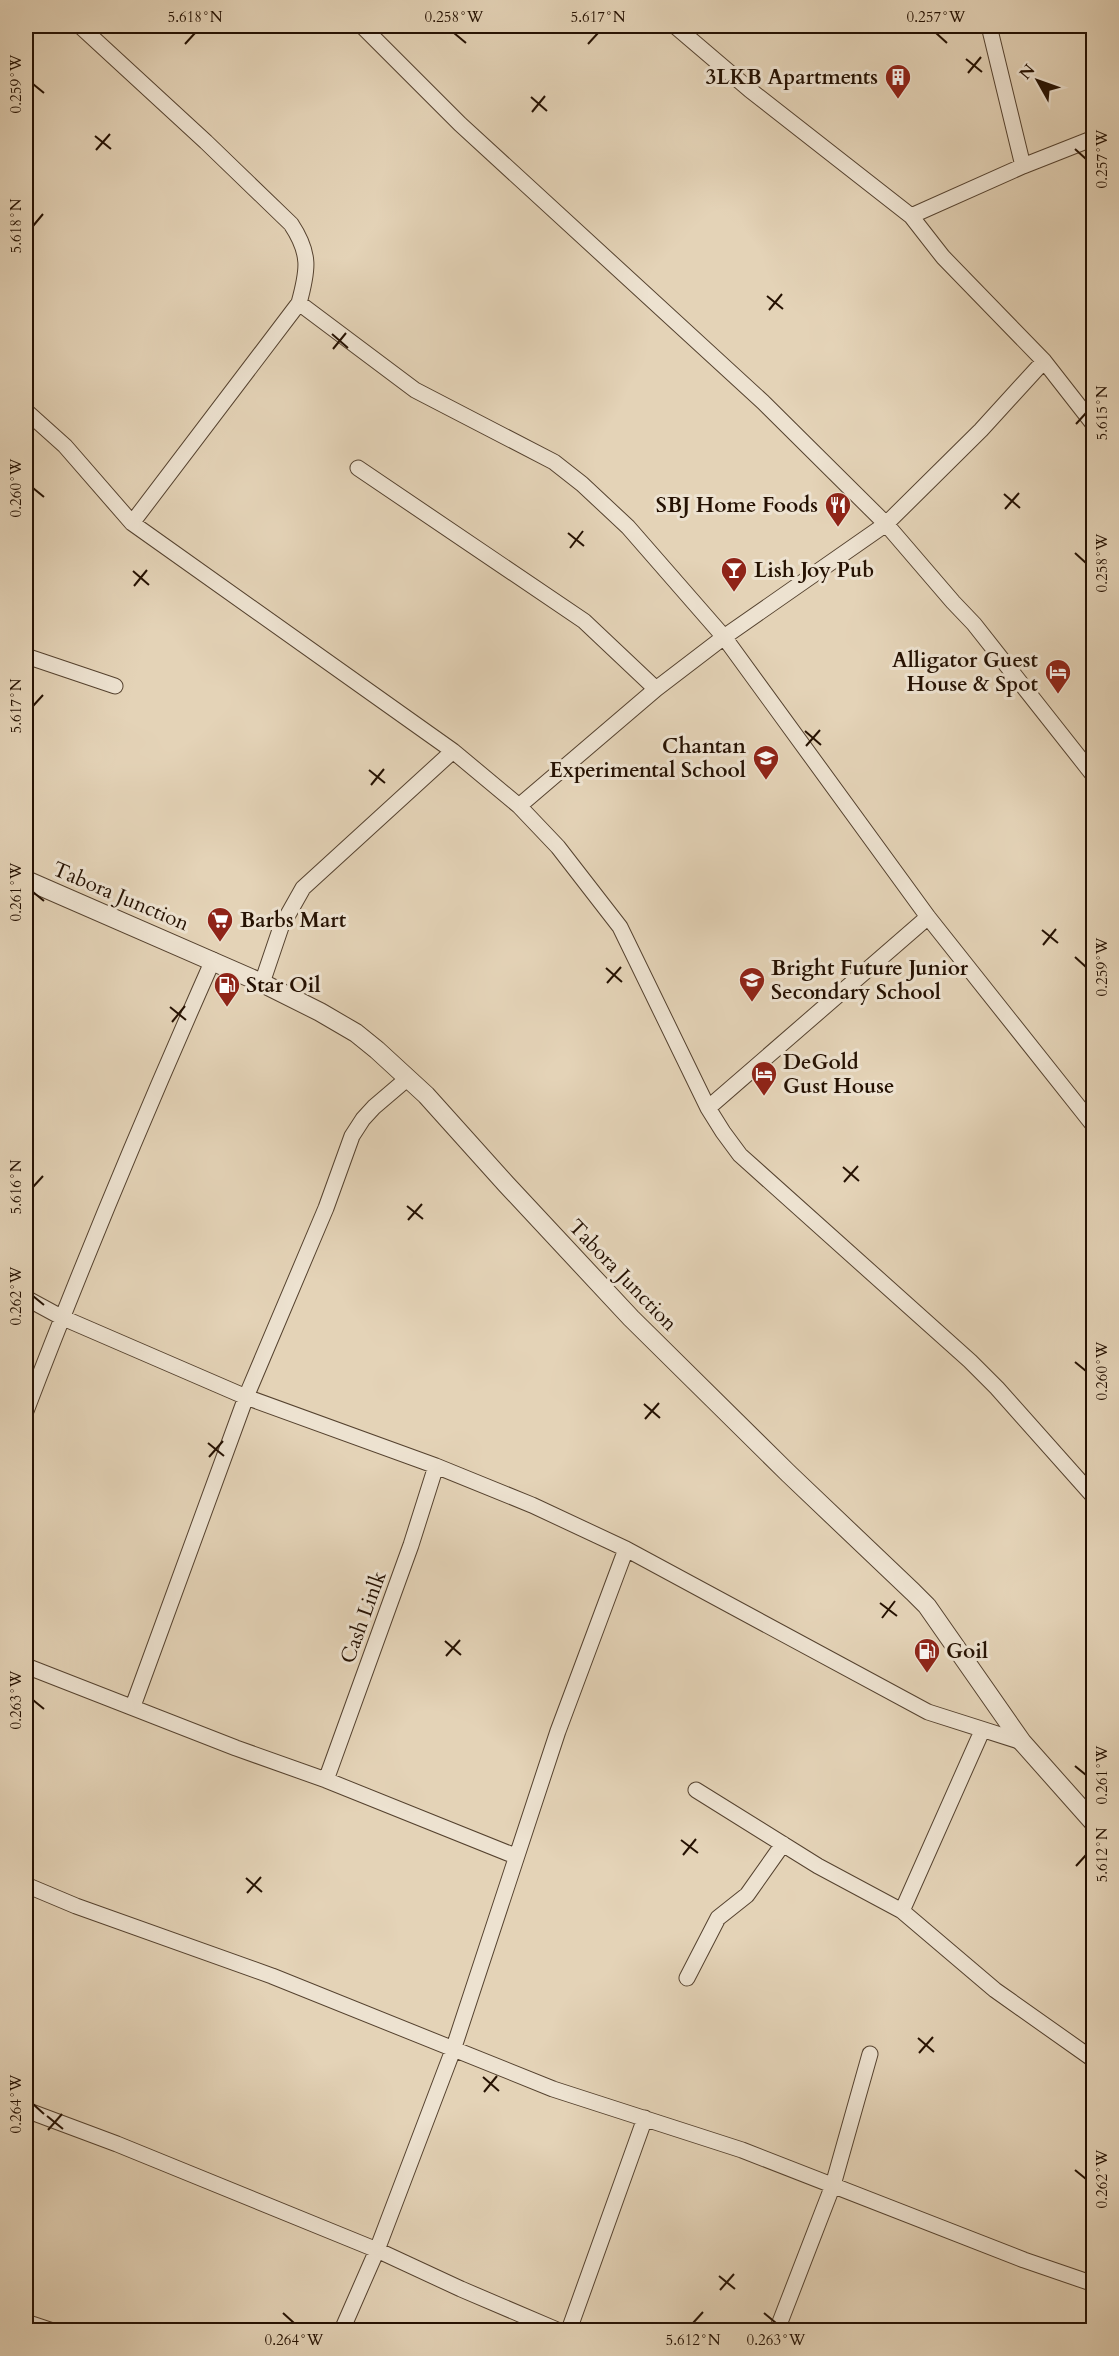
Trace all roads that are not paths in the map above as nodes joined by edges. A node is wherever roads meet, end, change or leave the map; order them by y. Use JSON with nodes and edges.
{"nodes":[{"id":1,"x":80,"y":26,"type":"edge"},
{"id":2,"x":362,"y":26,"type":"edge"},
{"id":3,"x":675,"y":26,"type":"edge"},
{"id":4,"x":988,"y":26,"type":"edge"},
{"id":5,"x":1094,"y":138,"type":"edge"},
{"id":6,"x":1023,"y":166,"type":"junction"},
{"id":7,"x":910,"y":216,"type":"junction"},
{"id":8,"x":299,"y":303,"type":"junction"},
{"id":9,"x":1044,"y":362,"type":"junction"},
{"id":10,"x":26,"y":411,"type":"edge"},
{"id":11,"x":1094,"y":425,"type":"edge"},
{"id":12,"x":358,"y":468,"type":"dead end"},
{"id":13,"x":132,"y":523,"type":"junction"},
{"id":14,"x":886,"y":524,"type":"junction"},
{"id":15,"x":724,"y":637,"type":"junction"},
{"id":16,"x":26,"y":656,"type":"edge"},
{"id":17,"x":115,"y":686,"type":"dead end"},
{"id":18,"x":657,"y":689,"type":"junction"},
{"id":19,"x":453,"y":751,"type":"junction"},
{"id":20,"x":1094,"y":776,"type":"edge"},
{"id":21,"x":519,"y":806,"type":"junction"},
{"id":22,"x":26,"y":880,"type":"edge"},
{"id":23,"x":928,"y":917,"type":"junction"},
{"id":24,"x":213,"y":960,"type":"junction"},
{"id":25,"x":262,"y":983,"type":"junction"},
{"id":26,"x":408,"y":1077,"type":"junction"},
{"id":27,"x":708,"y":1108,"type":"junction"},
{"id":28,"x":1094,"y":1126,"type":"edge"},
{"id":29,"x":26,"y":1298,"type":"edge"},
{"id":30,"x":61,"y":1317,"type":"junction"},
{"id":31,"x":246,"y":1397,"type":"junction"},
{"id":32,"x":26,"y":1411,"type":"edge"},
{"id":33,"x":436,"y":1466,"type":"junction"},
{"id":34,"x":1094,"y":1497,"type":"edge"},
{"id":35,"x":626,"y":1549,"type":"junction"},
{"id":36,"x":26,"y":1666,"type":"edge"},
{"id":37,"x":133,"y":1706,"type":"junction"},
{"id":38,"x":982,"y":1731,"type":"junction"},
{"id":39,"x":1022,"y":1742,"type":"junction"},
{"id":40,"x":326,"y":1780,"type":"junction"},
{"id":41,"x":696,"y":1790,"type":"dead end"},
{"id":42,"x":1094,"y":1823,"type":"edge"},
{"id":43,"x":783,"y":1844,"type":"junction"},
{"id":44,"x":515,"y":1856,"type":"junction"},
{"id":45,"x":26,"y":1885,"type":"edge"},
{"id":46,"x":902,"y":1911,"type":"junction"},
{"id":47,"x":687,"y":1978,"type":"dead end"},
{"id":48,"x":453,"y":2050,"type":"junction"},
{"id":49,"x":870,"y":2054,"type":"dead end"},
{"id":50,"x":1094,"y":2060,"type":"edge"},
{"id":51,"x":26,"y":2110,"type":"edge"},
{"id":52,"x":645,"y":2118,"type":"junction"},
{"id":53,"x":833,"y":2185,"type":"junction"},
{"id":54,"x":377,"y":2250,"type":"junction"},
{"id":55,"x":1094,"y":2284,"type":"edge"},
{"id":56,"x":26,"y":2322,"type":"edge"},
{"id":57,"x":50,"y":2331,"type":"edge"},
{"id":58,"x":342,"y":2331,"type":"edge"},
{"id":59,"x":557,"y":2331,"type":"edge"},
{"id":60,"x":569,"y":2331,"type":"edge"},
{"id":61,"x":777,"y":2331,"type":"edge"}],
"edges":[{"from":1,"to":8,"type":"street"},
{"from":2,"to":14,"type":"street"},
{"from":3,"to":7,"type":"street"},
{"from":4,"to":6,"type":"street"},
{"from":5,"to":6,"type":"street"},
{"from":6,"to":7,"type":"street"},
{"from":7,"to":9,"type":"street"},
{"from":8,"to":13,"type":"street"},
{"from":8,"to":15,"type":"street"},
{"from":9,"to":11,"type":"street"},
{"from":9,"to":14,"type":"street"},
{"from":10,"to":13,"type":"street"},
{"from":12,"to":18,"type":"street"},
{"from":13,"to":19,"type":"street"},
{"from":14,"to":15,"type":"street"},
{"from":14,"to":20,"type":"street"},
{"from":15,"to":18,"type":"street"},
{"from":15,"to":23,"type":"street"},
{"from":16,"to":17,"type":"street"},
{"from":18,"to":21,"type":"street"},
{"from":19,"to":21,"type":"street"},
{"from":19,"to":25,"type":"street"},
{"from":21,"to":27,"type":"street"},
{"from":22,"to":24,"type":"street","name":"Tabora Junction"},
{"from":23,"to":27,"type":"street"},
{"from":23,"to":28,"type":"street"},
{"from":24,"to":25,"type":"street","name":"Tabora Junction"},
{"from":24,"to":30,"type":"street"},
{"from":25,"to":26,"type":"street","name":"Tabora Junction"},
{"from":26,"to":31,"type":"street"},
{"from":26,"to":39,"type":"street","name":"Tabora Junction"},
{"from":27,"to":34,"type":"street"},
{"from":29,"to":30,"type":"street"},
{"from":30,"to":31,"type":"street"},
{"from":30,"to":32,"type":"street"},
{"from":31,"to":33,"type":"street"},
{"from":31,"to":37,"type":"street"},
{"from":33,"to":35,"type":"street"},
{"from":33,"to":40,"type":"street","name":"Cash Linlk"},
{"from":35,"to":38,"type":"street"},
{"from":35,"to":44,"type":"street"},
{"from":36,"to":37,"type":"street"},
{"from":37,"to":40,"type":"street"},
{"from":38,"to":39,"type":"street"},
{"from":38,"to":46,"type":"street"},
{"from":39,"to":42,"type":"street","name":"Tabora Junction"},
{"from":40,"to":44,"type":"street"},
{"from":41,"to":43,"type":"street"},
{"from":43,"to":46,"type":"street"},
{"from":43,"to":47,"type":"street"},
{"from":44,"to":48,"type":"street"},
{"from":45,"to":48,"type":"street"},
{"from":46,"to":50,"type":"street"},
{"from":48,"to":52,"type":"street"},
{"from":48,"to":54,"type":"street"},
{"from":49,"to":53,"type":"street"},
{"from":51,"to":54,"type":"street"},
{"from":52,"to":53,"type":"street"},
{"from":52,"to":60,"type":"street"},
{"from":53,"to":55,"type":"street"},
{"from":53,"to":61,"type":"street"},
{"from":54,"to":58,"type":"street"},
{"from":54,"to":59,"type":"street"},
{"from":56,"to":57,"type":"street"}]}
